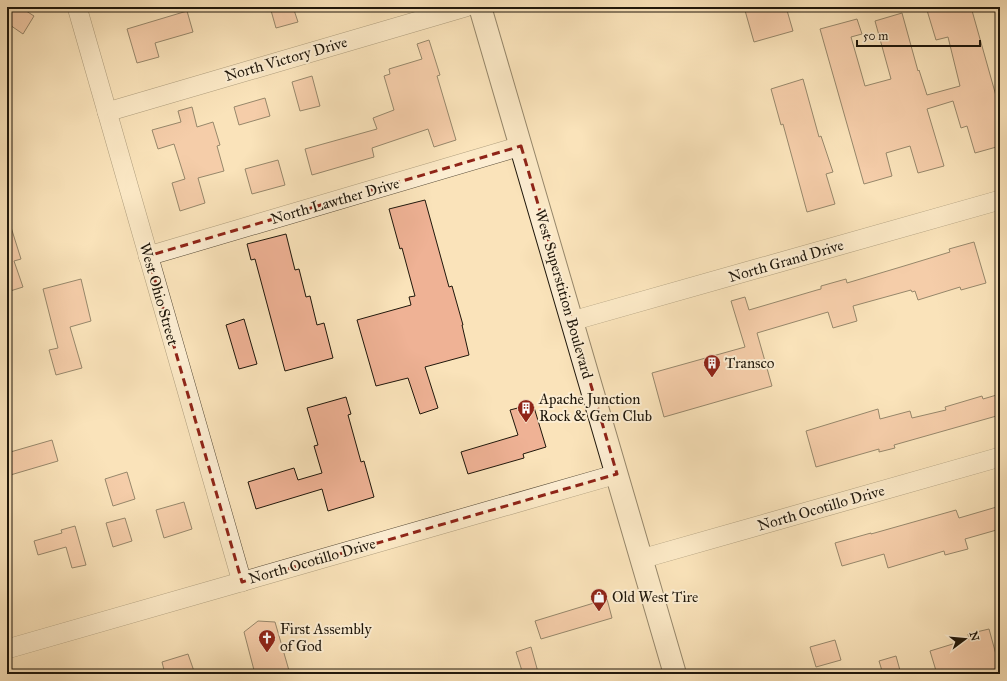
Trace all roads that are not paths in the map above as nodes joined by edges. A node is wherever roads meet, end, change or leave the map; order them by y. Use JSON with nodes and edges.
{"nodes":[{"id":1,"x":77,"y":7,"type":"edge"},
{"id":2,"x":466,"y":7,"type":"edge"},
{"id":3,"x":480,"y":7,"type":"edge"},
{"id":4,"x":106,"y":112,"type":"junction"},
{"id":5,"x":521,"y":146,"type":"junction"},
{"id":6,"x":1000,"y":200,"type":"edge"},
{"id":7,"x":148,"y":256,"type":"junction"},
{"id":8,"x":572,"y":321,"type":"junction"},
{"id":9,"x":1000,"y":457,"type":"edge"},
{"id":10,"x":617,"y":474,"type":"junction"},
{"id":11,"x":641,"y":559,"type":"junction"},
{"id":12,"x":242,"y":582,"type":"junction"},
{"id":13,"x":7,"y":649,"type":"edge"},
{"id":14,"x":675,"y":674,"type":"edge"}],
"edges":[{"from":1,"to":4,"type":"street","name":"West Ohio Street"},
{"from":2,"to":4,"type":"street","name":"North Victory Drive"},
{"from":3,"to":5,"type":"main road","name":"West Superstition Boulevard"},
{"from":4,"to":7,"type":"street","name":"West Ohio Street"},
{"from":5,"to":7,"type":"street","name":"North Lawther Drive"},
{"from":5,"to":8,"type":"main road","name":"West Superstition Boulevard"},
{"from":6,"to":8,"type":"street","name":"North Grand Drive"},
{"from":7,"to":12,"type":"street","name":"West Ohio Street"},
{"from":8,"to":10,"type":"main road","name":"West Superstition Boulevard"},
{"from":9,"to":11,"type":"street","name":"North Ocotillo Drive"},
{"from":10,"to":11,"type":"main road","name":"West Superstition Boulevard"},
{"from":10,"to":12,"type":"street","name":"North Ocotillo Drive"},
{"from":11,"to":14,"type":"main road","name":"West Superstition Boulevard"},
{"from":12,"to":13,"type":"street","name":"North Ocotillo Drive"}]}
